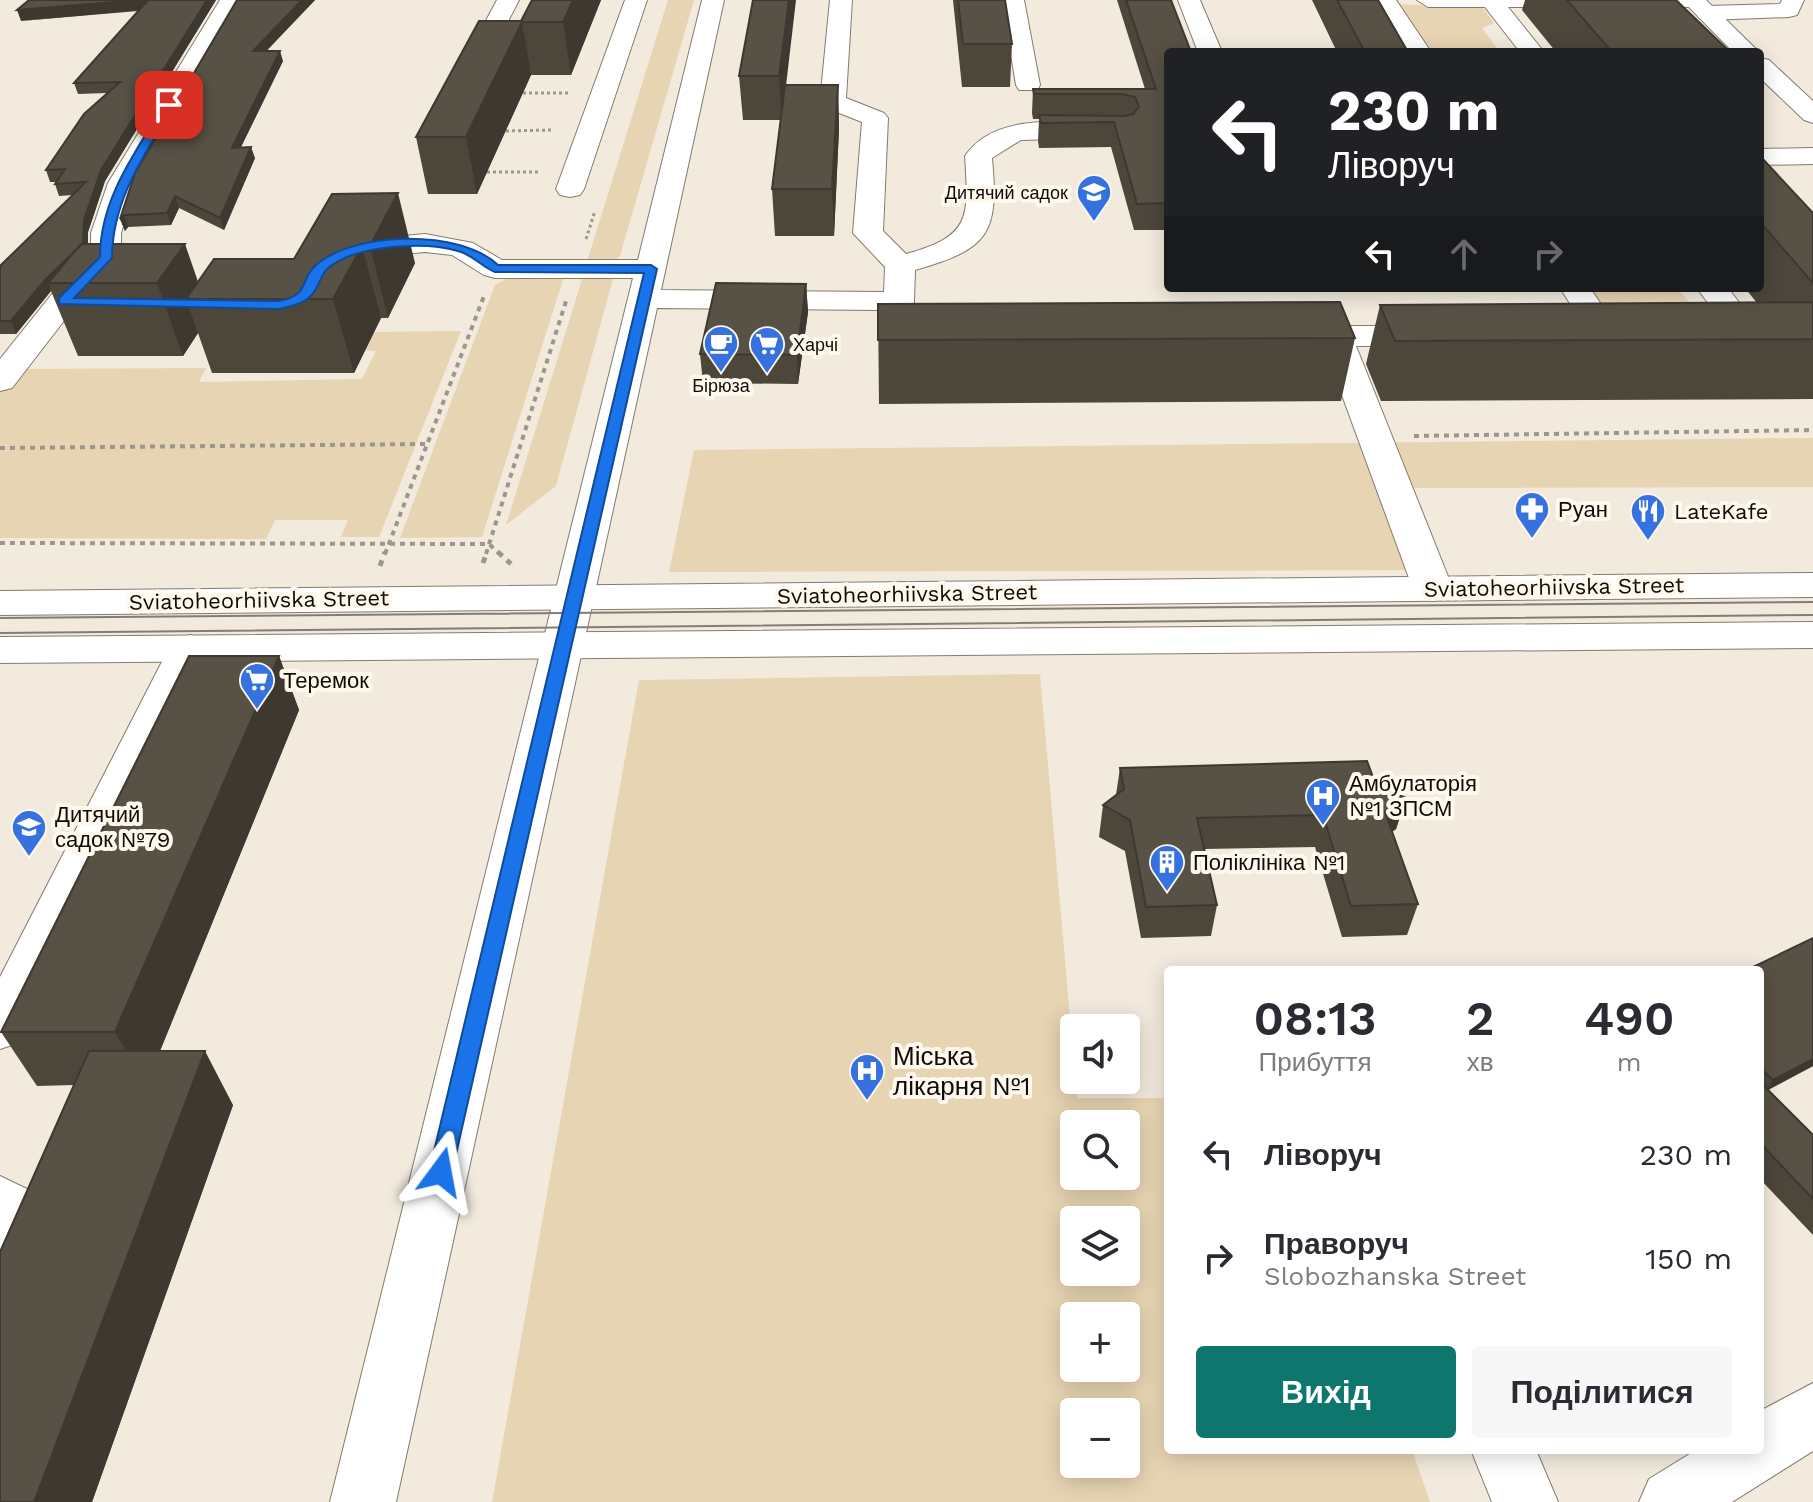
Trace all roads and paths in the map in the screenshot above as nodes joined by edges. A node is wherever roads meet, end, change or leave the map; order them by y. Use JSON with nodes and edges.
{"nodes":[{"id":1,"x":231,"y":0,"type":"edge"},
{"id":2,"x":508,"y":0,"type":"edge"},
{"id":3,"x":636,"y":0,"type":"edge"},
{"id":4,"x":713,"y":0,"type":"edge"},
{"id":5,"x":841,"y":0,"type":"edge"},
{"id":6,"x":1013,"y":0,"type":"edge"},
{"id":7,"x":1189,"y":0,"type":"edge"},
{"id":8,"x":1385,"y":0,"type":"edge"},
{"id":9,"x":1428,"y":0,"type":"edge"},
{"id":10,"x":1793,"y":0,"type":"edge"},
{"id":11,"x":1493,"y":2,"type":"edge"},
{"id":12,"x":1700,"y":7,"type":"edge"},
{"id":13,"x":1208,"y":48,"type":"edge"},
{"id":14,"x":1416,"y":48,"type":"edge"},
{"id":15,"x":1529,"y":48,"type":"edge"},
{"id":16,"x":1743,"y":48,"type":"edge"},
{"id":17,"x":473,"y":67,"type":"edge"},
{"id":18,"x":1764,"y":69,"type":"edge"},
{"id":19,"x":1028,"y":85,"type":"dead end"},
{"id":20,"x":1813,"y":115,"type":"edge"},
{"id":21,"x":591,"y":130,"type":"junction"},
{"id":22,"x":1121,"y":130,"type":"edge"},
{"id":23,"x":506,"y":131,"type":"dead end"},
{"id":24,"x":1813,"y":156,"type":"edge"},
{"id":25,"x":1764,"y":157,"type":"edge"},
{"id":26,"x":487,"y":172,"type":"dead end"},
{"id":27,"x":574,"y":180,"type":"joint"},
{"id":28,"x":325,"y":263,"type":"edge"},
{"id":29,"x":900,"y":265,"type":"junction"},
{"id":30,"x":495,"y":269,"type":"junction"},
{"id":31,"x":648,"y":284,"type":"junction"},
{"id":32,"x":1578,"y":292,"type":"edge"},
{"id":33,"x":1715,"y":292,"type":"edge"},
{"id":34,"x":63,"y":301,"type":"junction"},
{"id":35,"x":899,"y":301,"type":"junction"},
{"id":36,"x":109,"y":302,"type":"edge"},
{"id":37,"x":1463,"y":335,"type":"edge"},
{"id":38,"x":1574,"y":335,"type":"edge"},
{"id":39,"x":1606,"y":335,"type":"junction"},
{"id":40,"x":1638,"y":335,"type":"edge"},
{"id":41,"x":1700,"y":335,"type":"edge"},
{"id":42,"x":1336,"y":336,"type":"junction"},
{"id":43,"x":1258,"y":337,"type":"edge"},
{"id":44,"x":944,"y":340,"type":"edge"},
{"id":45,"x":0,"y":381,"type":"edge"},
{"id":46,"x":1813,"y":430,"type":"edge"},
{"id":47,"x":1374,"y":437,"type":"junction"},
{"id":48,"x":427,"y":444,"type":"junction"},
{"id":49,"x":0,"y":448,"type":"edge"},
{"id":50,"x":0,"y":543,"type":"edge"},
{"id":51,"x":388,"y":544,"type":"junction"},
{"id":52,"x":516,"y":568,"type":"dead end"},
{"id":53,"x":375,"y":579,"type":"dead end"},
{"id":54,"x":1813,"y":585,"type":"edge"},
{"id":55,"x":1433,"y":589,"type":"junction"},
{"id":56,"x":575,"y":598,"type":"junction"},
{"id":57,"x":0,"y":603,"type":"edge"},
{"id":58,"x":1813,"y":635,"type":"edge"},
{"id":59,"x":565,"y":645,"type":"junction"},
{"id":60,"x":190,"y":648,"type":"junction"},
{"id":61,"x":0,"y":650,"type":"edge"},
{"id":62,"x":0,"y":1028,"type":"edge"},
{"id":63,"x":0,"y":1202,"type":"edge"},
{"id":64,"x":0,"y":1252,"type":"edge"},
{"id":65,"x":1789,"y":1433,"type":"edge"},
{"id":66,"x":1764,"y":1448,"type":"edge"},
{"id":67,"x":1505,"y":1454,"type":"edge"},
{"id":68,"x":1753,"y":1454,"type":"edge"},
{"id":69,"x":363,"y":1502,"type":"edge"},
{"id":70,"x":1525,"y":1502,"type":"edge"},
{"id":71,"x":1672,"y":1502,"type":"edge"}],
"edges":[{"from":1,"to":34,"type":"main road"},
{"from":2,"to":17,"type":"main road"},
{"from":3,"to":21,"type":"main road"},
{"from":4,"to":31,"type":"main road"},
{"from":5,"to":29,"type":"main road"},
{"from":6,"to":19,"type":"main road"},
{"from":7,"to":13,"type":"main road"},
{"from":8,"to":14,"type":"main road"},
{"from":9,"to":11,"type":"main road"},
{"from":10,"to":12,"type":"main road"},
{"from":11,"to":12,"type":"main road"},
{"from":11,"to":15,"type":"main road"},
{"from":12,"to":16,"type":"main road"},
{"from":18,"to":20,"type":"main road"},
{"from":21,"to":23,"type":"path"},
{"from":21,"to":27,"type":"main road"},
{"from":22,"to":29,"type":"main road"},
{"from":24,"to":25,"type":"main road"},
{"from":26,"to":27,"type":"path"},
{"from":28,"to":30,"type":"main road"},
{"from":29,"to":35,"type":"main road"},
{"from":30,"to":31,"type":"main road"},
{"from":30,"to":48,"type":"path"},
{"from":31,"to":35,"type":"main road"},
{"from":31,"to":56,"type":"main road"},
{"from":32,"to":39,"type":"main road"},
{"from":33,"to":41,"type":"main road"},
{"from":34,"to":36,"type":"main road"},
{"from":34,"to":45,"type":"main road"},
{"from":35,"to":44,"type":"main road"},
{"from":37,"to":42,"type":"main road"},
{"from":38,"to":39,"type":"main road"},
{"from":39,"to":40,"type":"main road"},
{"from":42,"to":43,"type":"main road"},
{"from":42,"to":47,"type":"main road"},
{"from":46,"to":47,"type":"path"},
{"from":47,"to":55,"type":"main road"},
{"from":48,"to":49,"type":"path"},
{"from":48,"to":51,"type":"path"},
{"from":50,"to":51,"type":"path"},
{"from":51,"to":52,"type":"path"},
{"from":51,"to":53,"type":"path"},
{"from":54,"to":55,"type":"main road","name":"Sviatoheorhiivska Street"},
{"from":55,"to":56,"type":"main road","name":"Sviatoheorhiivska Street"},
{"from":56,"to":57,"type":"main road","name":"Sviatoheorhiivska Street"},
{"from":56,"to":59,"type":"main road"},
{"from":58,"to":59,"type":"main road"},
{"from":59,"to":60,"type":"main road"},
{"from":59,"to":69,"type":"main road"},
{"from":60,"to":61,"type":"main road"},
{"from":60,"to":62,"type":"main road"},
{"from":63,"to":64,"type":"main road"},
{"from":65,"to":66,"type":"main road"},
{"from":67,"to":70,"type":"main road"},
{"from":68,"to":71,"type":"main road"}]}
